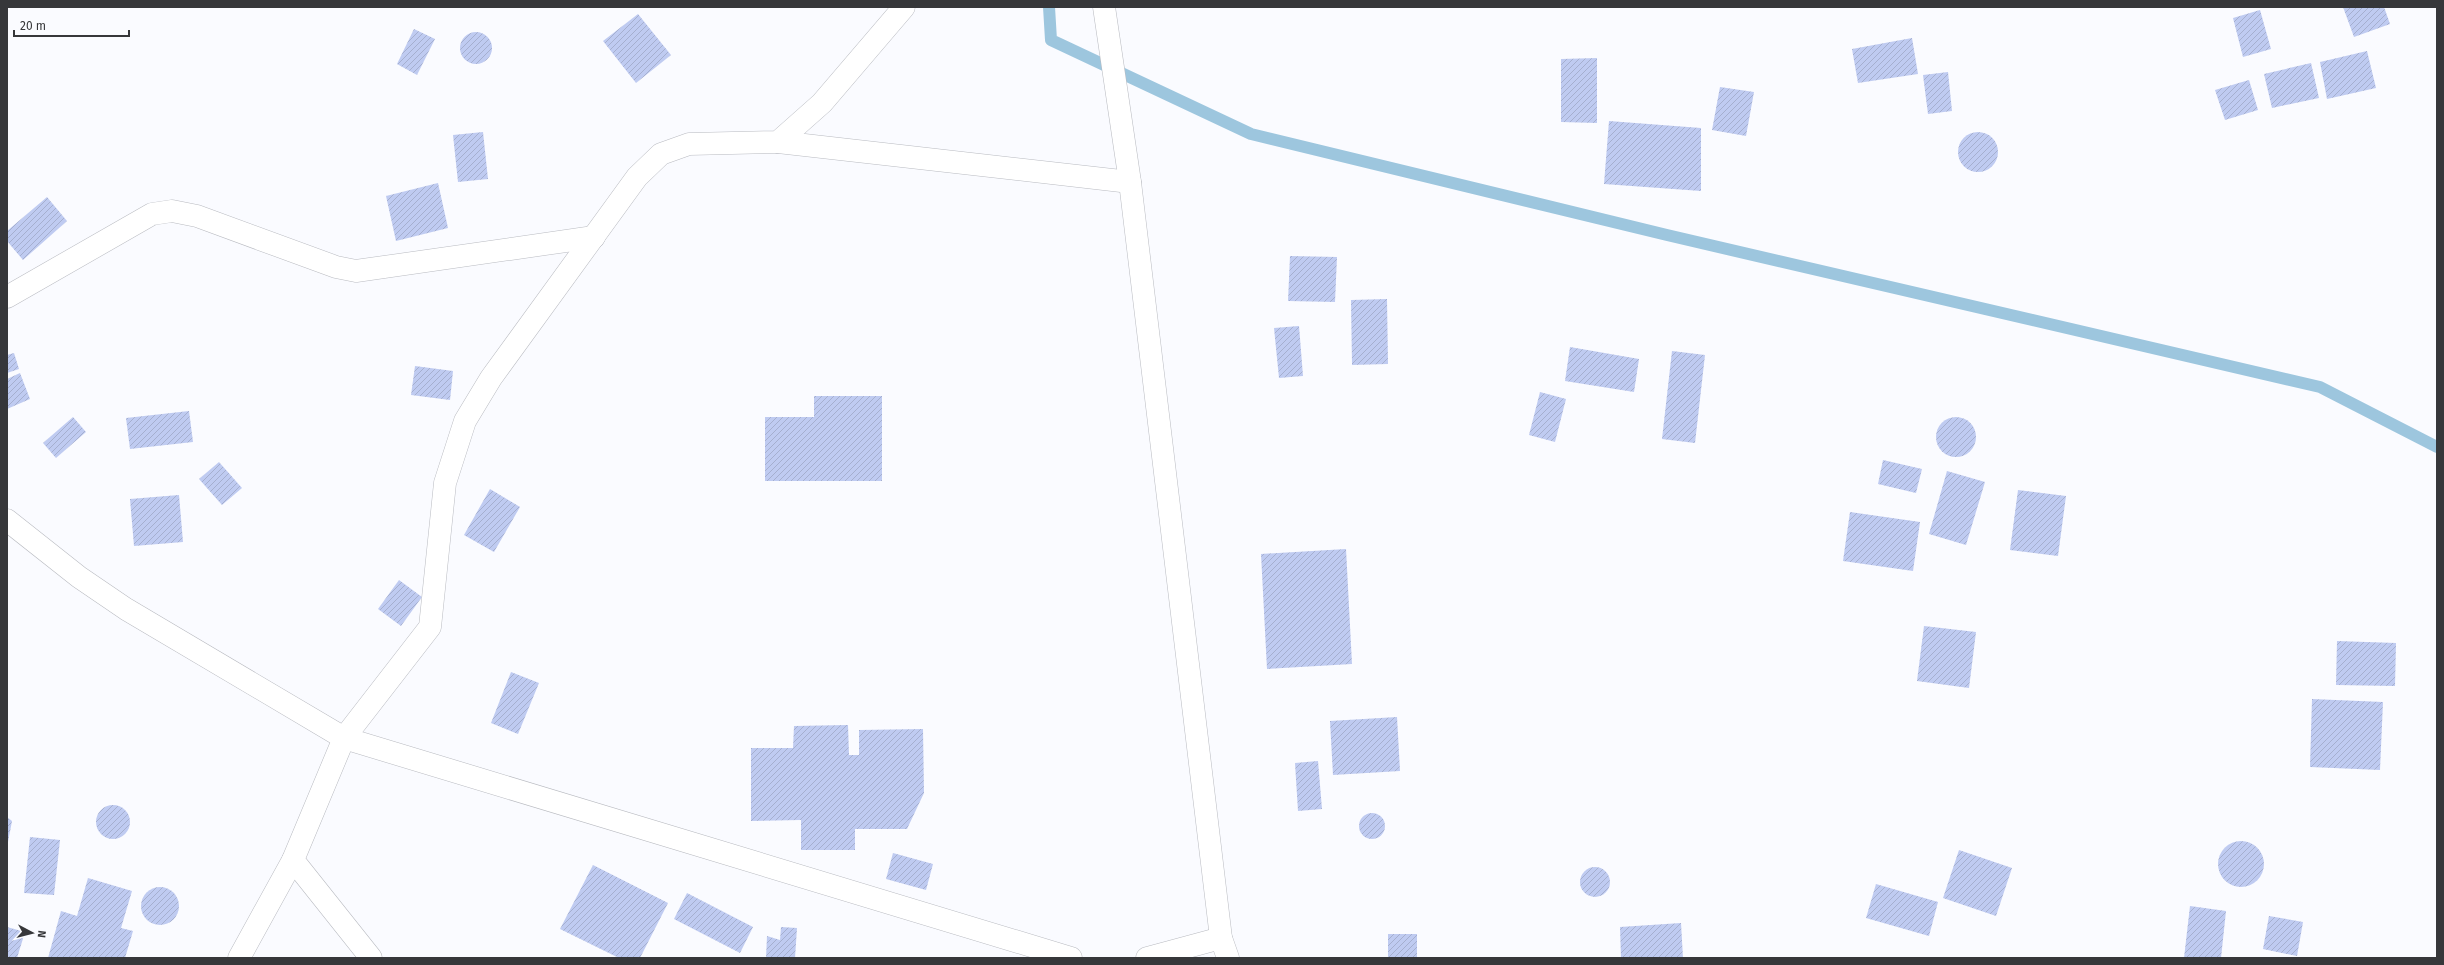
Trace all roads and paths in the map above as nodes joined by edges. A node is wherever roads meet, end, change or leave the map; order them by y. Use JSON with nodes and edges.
{"nodes":[{"id":1,"x":904,"y":7,"type":"edge"},
{"id":2,"x":1104,"y":7,"type":"edge"},
{"id":3,"x":778,"y":142,"type":"junction"},
{"id":4,"x":1130,"y":182,"type":"junction"},
{"id":5,"x":594,"y":237,"type":"junction"},
{"id":6,"x":7,"y":297,"type":"edge"},
{"id":7,"x":7,"y":520,"type":"edge"},
{"id":8,"x":344,"y":738,"type":"junction"},
{"id":9,"x":293,"y":860,"type":"junction"},
{"id":10,"x":1225,"y":948,"type":"edge"},
{"id":11,"x":239,"y":958,"type":"edge"},
{"id":12,"x":371,"y":958,"type":"edge"},
{"id":13,"x":1071,"y":958,"type":"edge"},
{"id":14,"x":1147,"y":958,"type":"edge"}],
"edges":[{"from":1,"to":3,"type":"street"},
{"from":2,"to":4,"type":"street"},
{"from":3,"to":4,"type":"street"},
{"from":3,"to":5,"type":"street"},
{"from":4,"to":10,"type":"street"},
{"from":5,"to":6,"type":"street"},
{"from":5,"to":8,"type":"street"},
{"from":7,"to":8,"type":"street"},
{"from":8,"to":9,"type":"street"},
{"from":8,"to":13,"type":"street"},
{"from":9,"to":11,"type":"street"},
{"from":9,"to":12,"type":"street"},
{"from":10,"to":14,"type":"street"}]}
